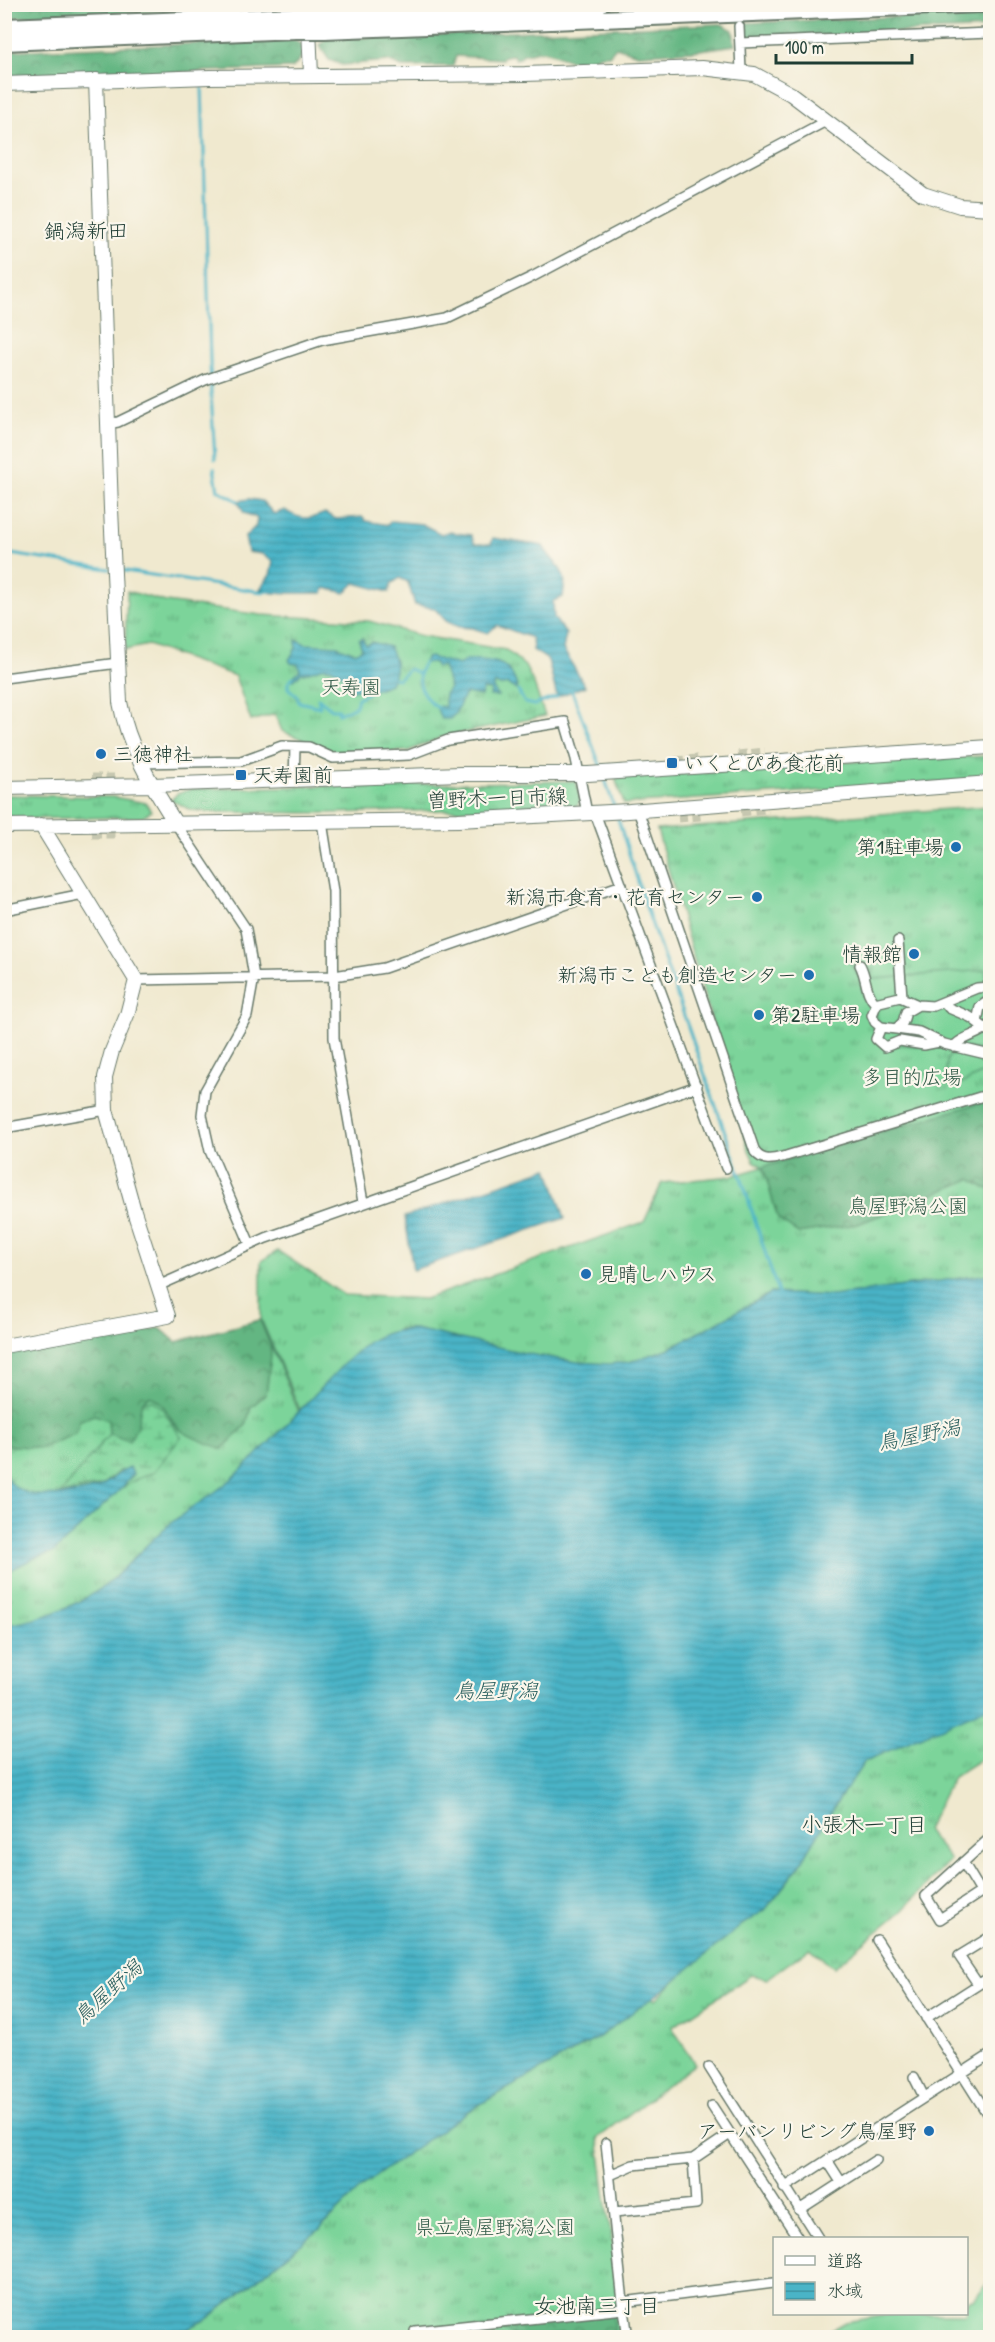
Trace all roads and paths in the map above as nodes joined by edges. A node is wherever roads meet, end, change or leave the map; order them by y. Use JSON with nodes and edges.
{"nodes":[{"id":1,"x":600,"y":4,"type":"edge"},
{"id":2,"x":982,"y":4,"type":"edge"},
{"id":3,"x":300,"y":17,"type":"edge"},
{"id":4,"x":325,"y":22,"type":"junction"},
{"id":5,"x":739,"y":26,"type":"dead end"},
{"id":6,"x":4,"y":27,"type":"edge"},
{"id":7,"x":990,"y":33,"type":"edge"},
{"id":8,"x":4,"y":42,"type":"edge"},
{"id":9,"x":740,"y":43,"type":"junction"},
{"id":10,"x":741,"y":71,"type":"junction"},
{"id":11,"x":311,"y":75,"type":"junction"},
{"id":12,"x":96,"y":80,"type":"junction"},
{"id":13,"x":4,"y":84,"type":"edge"},
{"id":14,"x":826,"y":121,"type":"junction"},
{"id":15,"x":990,"y":208,"type":"edge"},
{"id":16,"x":108,"y":424,"type":"junction"},
{"id":17,"x":118,"y":663,"type":"junction"},
{"id":18,"x":4,"y":678,"type":"edge"},
{"id":19,"x":295,"y":747,"type":"junction"},
{"id":20,"x":990,"y":747,"type":"edge"},
{"id":21,"x":140,"y":763,"type":"junction"},
{"id":22,"x":584,"y":774,"type":"junction"},
{"id":23,"x":294,"y":780,"type":"junction"},
{"id":24,"x":990,"y":783,"type":"edge"},
{"id":25,"x":6,"y":785,"type":"edge"},
{"id":26,"x":152,"y":785,"type":"junction"},
{"id":27,"x":633,"y":811,"type":"junction"},
{"id":28,"x":594,"y":813,"type":"junction"},
{"id":29,"x":322,"y":822,"type":"junction"},
{"id":30,"x":176,"y":824,"type":"junction"},
{"id":31,"x":40,"y":825,"type":"junction"},
{"id":32,"x":4,"y":826,"type":"edge"},
{"id":33,"x":622,"y":885,"type":"junction"},
{"id":34,"x":83,"y":894,"type":"junction"},
{"id":35,"x":4,"y":910,"type":"edge"},
{"id":36,"x":898,"y":941,"type":"dead end"},
{"id":37,"x":860,"y":965,"type":"dead end"},
{"id":38,"x":334,"y":976,"type":"junction"},
{"id":39,"x":254,"y":977,"type":"junction"},
{"id":40,"x":136,"y":980,"type":"junction"},
{"id":41,"x":990,"y":987,"type":"edge"},
{"id":42,"x":902,"y":997,"type":"junction"},
{"id":43,"x":990,"y":1000,"type":"edge"},
{"id":44,"x":877,"y":1003,"type":"junction"},
{"id":45,"x":945,"y":1003,"type":"junction"},
{"id":46,"x":918,"y":1005,"type":"junction"},
{"id":47,"x":977,"y":1022,"type":"junction"},
{"id":48,"x":880,"y":1027,"type":"junction"},
{"id":49,"x":896,"y":1029,"type":"junction"},
{"id":50,"x":989,"y":1029,"type":"edge"},
{"id":51,"x":939,"y":1042,"type":"junction"},
{"id":52,"x":954,"y":1047,"type":"junction"},
{"id":53,"x":990,"y":1055,"type":"edge"},
{"id":54,"x":697,"y":1086,"type":"junction"},
{"id":55,"x":990,"y":1094,"type":"edge"},
{"id":56,"x":106,"y":1110,"type":"junction"},
{"id":57,"x":4,"y":1128,"type":"edge"},
{"id":58,"x":726,"y":1168,"type":"dead end"},
{"id":59,"x":363,"y":1202,"type":"junction"},
{"id":60,"x":250,"y":1244,"type":"junction"},
{"id":61,"x":158,"y":1286,"type":"junction"},
{"id":62,"x":4,"y":1346,"type":"edge"},
{"id":63,"x":990,"y":1838,"type":"edge"},
{"id":64,"x":963,"y":1862,"type":"junction"},
{"id":65,"x":990,"y":1937,"type":"edge"},
{"id":66,"x":877,"y":1940,"type":"dead end"},
{"id":67,"x":990,"y":1977,"type":"edge"},
{"id":68,"x":978,"y":1984,"type":"junction"},
{"id":69,"x":927,"y":2018,"type":"junction"},
{"id":70,"x":990,"y":2055,"type":"edge"},
{"id":71,"x":709,"y":2067,"type":"dead end"},
{"id":72,"x":961,"y":2073,"type":"junction"},
{"id":73,"x":914,"y":2077,"type":"dead end"},
{"id":74,"x":924,"y":2097,"type":"junction"},
{"id":75,"x":712,"y":2106,"type":"dead end"},
{"id":76,"x":990,"y":2118,"type":"edge"},
{"id":77,"x":730,"y":2134,"type":"junction"},
{"id":78,"x":606,"y":2143,"type":"dead end"},
{"id":79,"x":693,"y":2159,"type":"junction"},
{"id":80,"x":827,"y":2160,"type":"junction"},
{"id":81,"x":876,"y":2160,"type":"dead end"},
{"id":82,"x":610,"y":2175,"type":"junction"},
{"id":83,"x":841,"y":2182,"type":"junction"},
{"id":84,"x":784,"y":2188,"type":"junction"},
{"id":85,"x":799,"y":2210,"type":"junction"},
{"id":86,"x":614,"y":2212,"type":"junction"},
{"id":87,"x":797,"y":2237,"type":"edge"},
{"id":88,"x":817,"y":2237,"type":"edge"},
{"id":89,"x":773,"y":2283,"type":"edge"},
{"id":90,"x":624,"y":2306,"type":"junction"},
{"id":91,"x":415,"y":2331,"type":"dead end"},
{"id":92,"x":628,"y":2337,"type":"edge"}],
"edges":[{"from":1,"to":4,"type":"highway"},
{"from":2,"to":4,"type":"highway"},
{"from":3,"to":4,"type":"highway","bridge":true},
{"from":3,"to":6,"type":"highway"},
{"from":3,"to":8,"type":"highway"},
{"from":3,"to":11,"type":"street"},
{"from":5,"to":9,"type":"street"},
{"from":7,"to":9,"type":"street"},
{"from":9,"to":10,"type":"street"},
{"from":10,"to":11,"type":"street"},
{"from":10,"to":14,"type":"street"},
{"from":11,"to":12,"type":"street"},
{"from":12,"to":13,"type":"street"},
{"from":12,"to":16,"type":"street"},
{"from":14,"to":15,"type":"street"},
{"from":14,"to":16,"type":"street"},
{"from":16,"to":17,"type":"street"},
{"from":17,"to":18,"type":"street"},
{"from":17,"to":21,"type":"street"},
{"from":19,"to":21,"type":"street"},
{"from":19,"to":22,"type":"street"},
{"from":19,"to":23,"type":"street"},
{"from":20,"to":22,"type":"street","name":"曽野木一日市線"},
{"from":21,"to":26,"type":"street"},
{"from":22,"to":23,"type":"street","name":"曽野木一日市線"},
{"from":22,"to":28,"type":"street"},
{"from":23,"to":26,"type":"street","name":"曽野木一日市線"},
{"from":24,"to":27,"type":"street","name":"曽野木一日市線"},
{"from":25,"to":26,"type":"street","name":"曽野木一日市線"},
{"from":26,"to":30,"type":"street"},
{"from":27,"to":28,"type":"street","name":"曽野木一日市線"},
{"from":27,"to":55,"type":"street"},
{"from":28,"to":29,"type":"street","name":"曽野木一日市線"},
{"from":28,"to":33,"type":"street"},
{"from":29,"to":30,"type":"street","name":"曽野木一日市線"},
{"from":29,"to":38,"type":"street"},
{"from":30,"to":31,"type":"street","name":"曽野木一日市線"},
{"from":30,"to":39,"type":"street"},
{"from":31,"to":32,"type":"street","name":"曽野木一日市線"},
{"from":31,"to":34,"type":"street"},
{"from":33,"to":38,"type":"street"},
{"from":33,"to":54,"type":"street"},
{"from":34,"to":35,"type":"street"},
{"from":34,"to":40,"type":"street"},
{"from":36,"to":42,"type":"street"},
{"from":37,"to":44,"type":"street"},
{"from":38,"to":39,"type":"street"},
{"from":38,"to":59,"type":"street"},
{"from":39,"to":40,"type":"street"},
{"from":39,"to":60,"type":"street"},
{"from":40,"to":56,"type":"street"},
{"from":41,"to":45,"type":"street"},
{"from":42,"to":44,"type":"street"},
{"from":42,"to":46,"type":"street"},
{"from":43,"to":47,"type":"street"},
{"from":44,"to":48,"type":"street"},
{"from":45,"to":46,"type":"street"},
{"from":45,"to":47,"type":"street"},
{"from":46,"to":49,"type":"street"},
{"from":47,"to":50,"type":"street"},
{"from":48,"to":49,"type":"street"},
{"from":48,"to":51,"type":"street"},
{"from":49,"to":51,"type":"street"},
{"from":50,"to":52,"type":"street"},
{"from":51,"to":52,"type":"street"},
{"from":52,"to":53,"type":"street"},
{"from":54,"to":58,"type":"street"},
{"from":54,"to":59,"type":"street"},
{"from":56,"to":57,"type":"street"},
{"from":56,"to":61,"type":"street"},
{"from":59,"to":60,"type":"street"},
{"from":60,"to":61,"type":"street"},
{"from":61,"to":62,"type":"street"},
{"from":63,"to":64,"type":"street"},
{"from":64,"to":64,"type":"street"},
{"from":65,"to":68,"type":"street"},
{"from":66,"to":69,"type":"street"},
{"from":67,"to":68,"type":"street"},
{"from":68,"to":69,"type":"street"},
{"from":69,"to":72,"type":"street"},
{"from":70,"to":72,"type":"street"},
{"from":71,"to":84,"type":"street"},
{"from":72,"to":74,"type":"street"},
{"from":72,"to":76,"type":"street"},
{"from":73,"to":74,"type":"street"},
{"from":74,"to":80,"type":"street"},
{"from":75,"to":77,"type":"street"},
{"from":77,"to":79,"type":"street"},
{"from":77,"to":87,"type":"street"},
{"from":78,"to":82,"type":"street"},
{"from":79,"to":82,"type":"street"},
{"from":79,"to":86,"type":"street"},
{"from":80,"to":83,"type":"street"},
{"from":80,"to":84,"type":"street"},
{"from":81,"to":83,"type":"street"},
{"from":82,"to":86,"type":"street"},
{"from":83,"to":85,"type":"street"},
{"from":84,"to":85,"type":"street"},
{"from":85,"to":88,"type":"street"},
{"from":86,"to":90,"type":"street"},
{"from":89,"to":90,"type":"street"},
{"from":90,"to":91,"type":"street"},
{"from":90,"to":92,"type":"street"}]}
